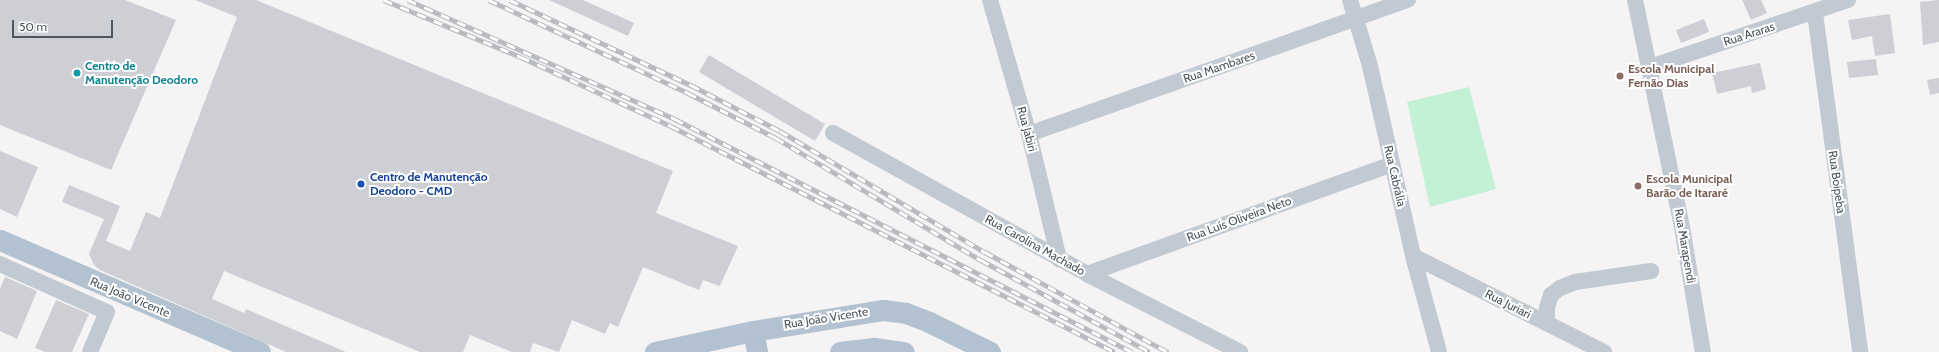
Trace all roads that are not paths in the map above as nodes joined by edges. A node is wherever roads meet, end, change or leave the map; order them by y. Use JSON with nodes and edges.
{"nodes":[{"id":1,"x":990,"y":0,"type":"edge"},
{"id":2,"x":1350,"y":0,"type":"edge"},
{"id":3,"x":1408,"y":0,"type":"edge"},
{"id":4,"x":1635,"y":0,"type":"edge"},
{"id":5,"x":1848,"y":0,"type":"edge"},
{"id":6,"x":1815,"y":13,"type":"junction"},
{"id":7,"x":1355,"y":19,"type":"junction"},
{"id":8,"x":1650,"y":67,"type":"junction"},
{"id":9,"x":833,"y":133,"type":"dead end"},
{"id":10,"x":1029,"y":134,"type":"junction"},
{"id":11,"x":1392,"y":164,"type":"junction"},
{"id":12,"x":0,"y":240,"type":"edge"},
{"id":13,"x":1413,"y":256,"type":"junction"},
{"id":14,"x":40,"y":258,"type":"junction"},
{"id":15,"x":1059,"y":259,"type":"junction"},
{"id":16,"x":0,"y":264,"type":"edge"},
{"id":17,"x":1651,"y":271,"type":"dead end"},
{"id":18,"x":1087,"y":274,"type":"junction"},
{"id":19,"x":26,"y":275,"type":"junction"},
{"id":20,"x":116,"y":291,"type":"junction"},
{"id":21,"x":107,"y":312,"type":"junction"},
{"id":22,"x":1547,"y":324,"type":"junction"},
{"id":23,"x":753,"y":331,"type":"junction"},
{"id":24,"x":90,"y":352,"type":"edge"},
{"id":25,"x":260,"y":352,"type":"edge"},
{"id":26,"x":655,"y":352,"type":"edge"},
{"id":27,"x":757,"y":352,"type":"edge"},
{"id":28,"x":840,"y":352,"type":"edge"},
{"id":29,"x":904,"y":352,"type":"edge"},
{"id":30,"x":988,"y":352,"type":"edge"},
{"id":31,"x":1240,"y":352,"type":"edge"},
{"id":32,"x":1439,"y":352,"type":"edge"},
{"id":33,"x":1604,"y":352,"type":"edge"},
{"id":34,"x":1703,"y":352,"type":"edge"},
{"id":35,"x":1860,"y":352,"type":"edge"}],
"edges":[{"from":1,"to":10,"type":"street","name":"Rua Jabiri"},
{"from":2,"to":7,"type":"street","name":"Rua Cabrália"},
{"from":3,"to":7,"type":"street","name":"Rua Mambares"},
{"from":4,"to":8,"type":"street","name":"Rua Marapendi"},
{"from":5,"to":6,"type":"street","name":"Rua Araras"},
{"from":6,"to":8,"type":"street","name":"Rua Araras"},
{"from":6,"to":35,"type":"street","name":"Rua Boipeba"},
{"from":7,"to":10,"type":"street","name":"Rua Mambares"},
{"from":7,"to":11,"type":"street","name":"Rua Cabrália"},
{"from":8,"to":34,"type":"street","name":"Rua Marapendi"},
{"from":9,"to":15,"type":"street","name":"Rua Carolina Machado"},
{"from":10,"to":15,"type":"street","name":"Rua Jabiri"},
{"from":11,"to":13,"type":"street","name":"Rua Cabrália"},
{"from":11,"to":18,"type":"street","name":"Rua Luís Oliveira Neto"},
{"from":12,"to":14,"type":"main road","name":"Rua João Vicente"},
{"from":13,"to":22,"type":"street","name":"Rua Juriari"},
{"from":13,"to":32,"type":"street","name":"Rua Cabrália"},
{"from":14,"to":19,"type":"street"},
{"from":14,"to":20,"type":"main road","name":"Rua João Vicente"},
{"from":15,"to":18,"type":"street","name":"Rua Carolina Machado"},
{"from":16,"to":19,"type":"street"},
{"from":17,"to":22,"type":"street"},
{"from":18,"to":31,"type":"street","name":"Rua Carolina Machado"},
{"from":19,"to":21,"type":"street"},
{"from":20,"to":21,"type":"street"},
{"from":20,"to":25,"type":"main road","name":"Rua João Vicente"},
{"from":21,"to":24,"type":"street"},
{"from":22,"to":33,"type":"street","name":"Rua Juriari"},
{"from":23,"to":26,"type":"main road","name":"Rua João Vicente"},
{"from":23,"to":27,"type":"main road"},
{"from":23,"to":30,"type":"main road","name":"Rua João Vicente"},
{"from":28,"to":29,"type":"main road"}]}
